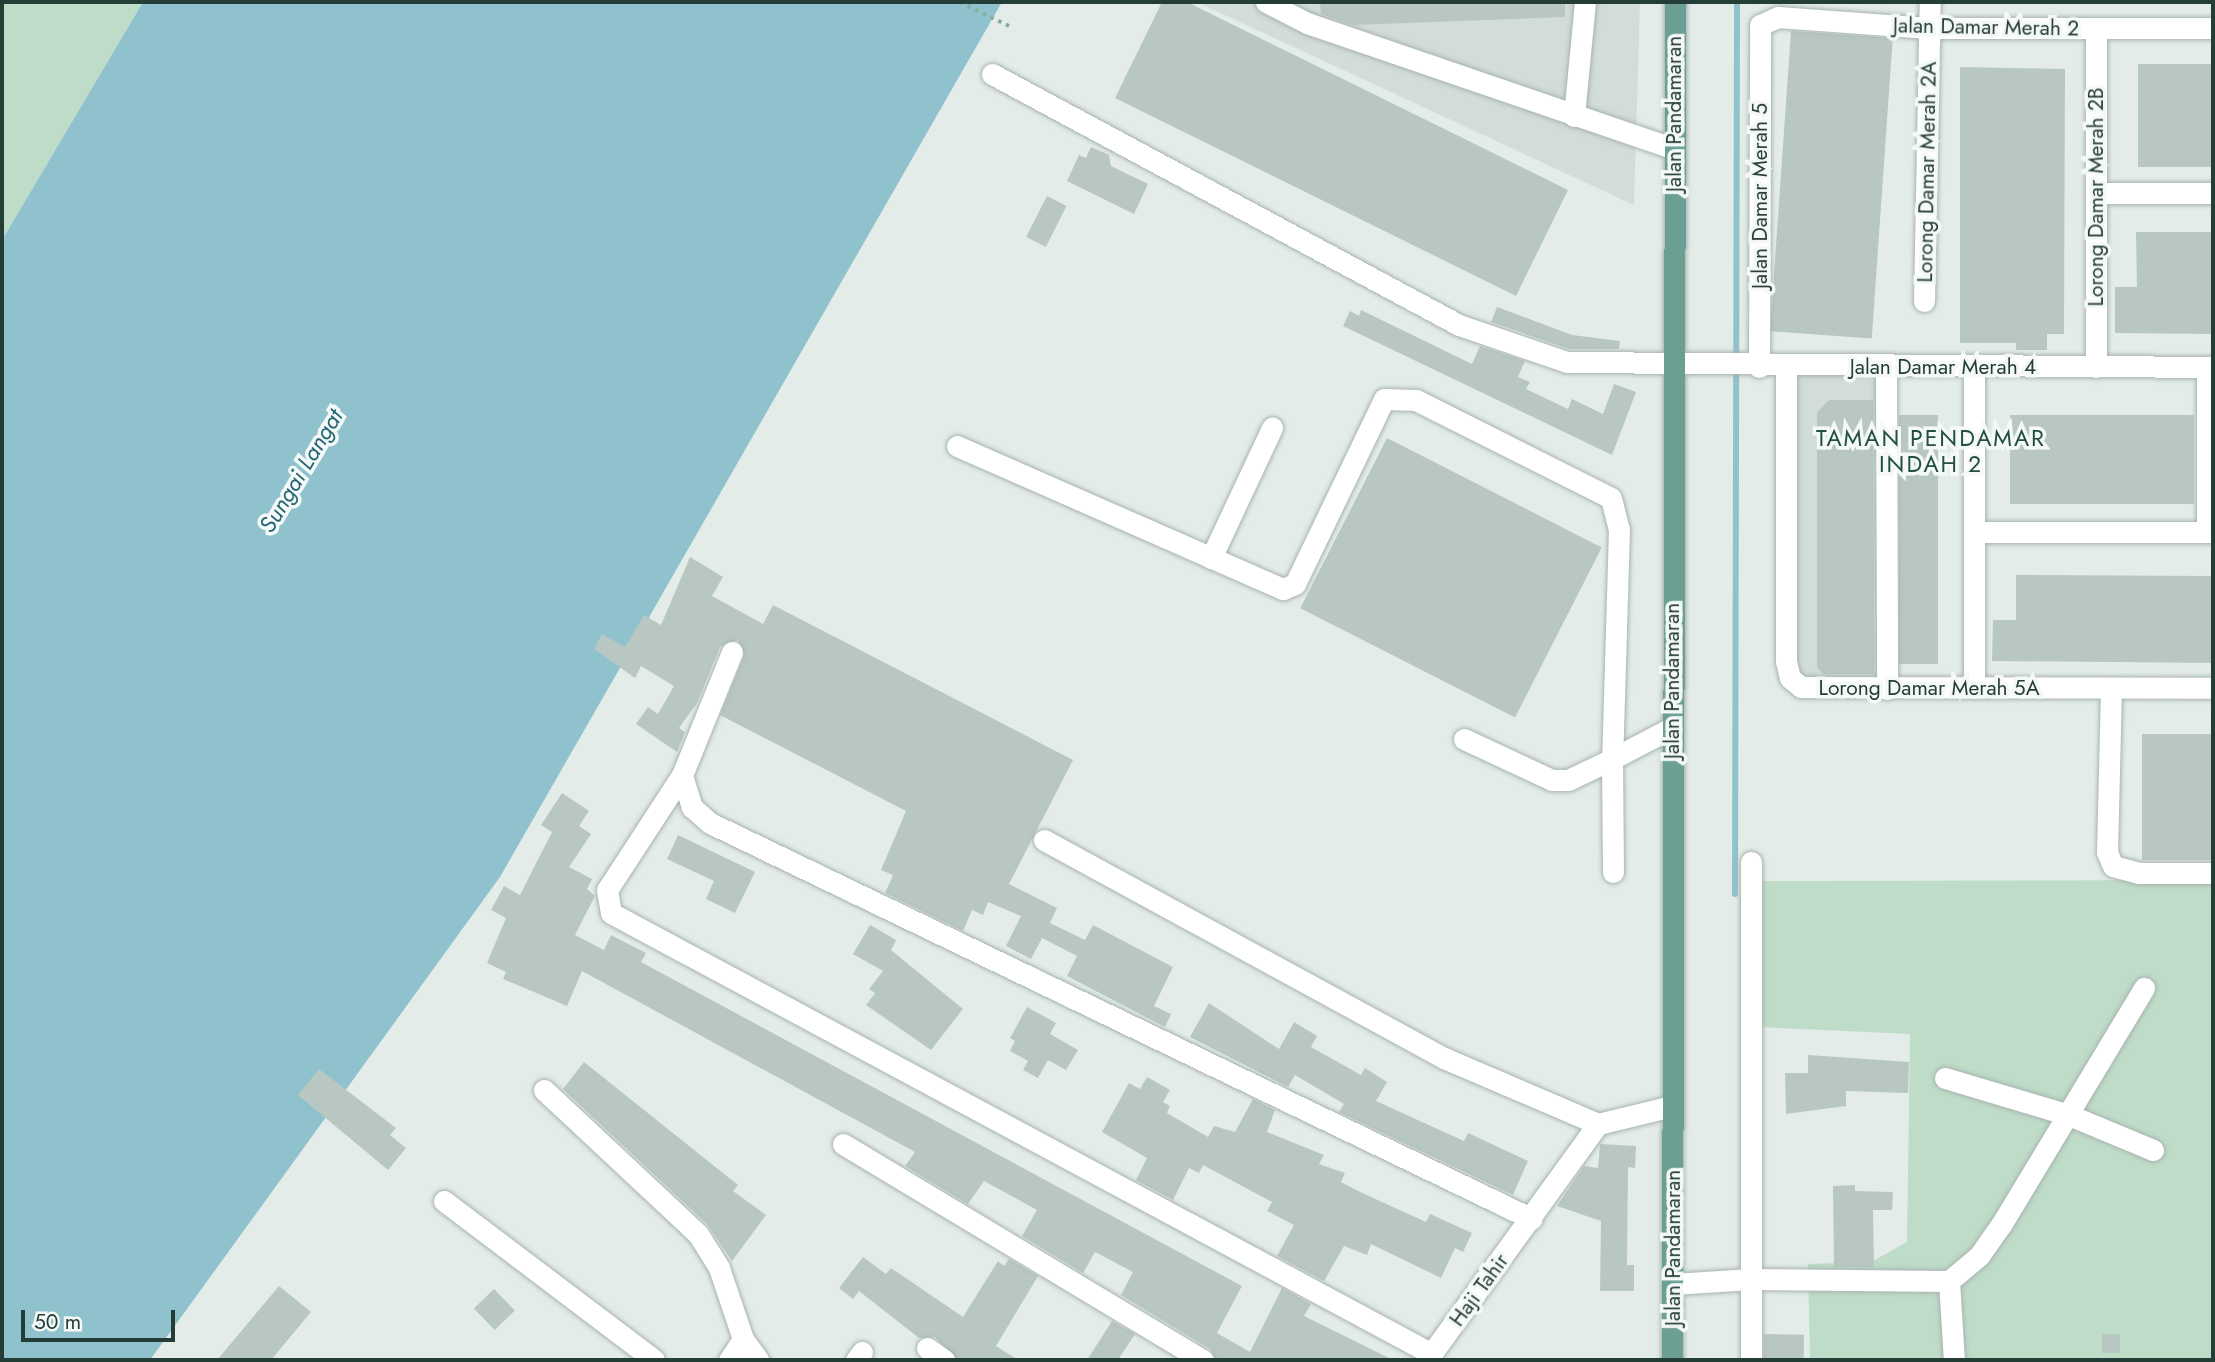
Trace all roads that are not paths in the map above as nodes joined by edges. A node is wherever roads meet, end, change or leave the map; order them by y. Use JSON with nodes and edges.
{"nodes":[{"id":1,"x":1266,"y":2,"type":"edge"},
{"id":2,"x":1585,"y":2,"type":"edge"},
{"id":3,"x":1675,"y":2,"type":"edge"},
{"id":4,"x":1930,"y":2,"type":"edge"},
{"id":5,"x":1760,"y":25,"type":"joint"},
{"id":6,"x":1929,"y":28,"type":"junction"},
{"id":7,"x":2096,"y":28,"type":"junction"},
{"id":8,"x":2213,"y":28,"type":"edge"},
{"id":9,"x":992,"y":74,"type":"dead end"},
{"id":10,"x":1574,"y":116,"type":"junction"},
{"id":11,"x":1674,"y":148,"type":"junction"},
{"id":12,"x":2096,"y":193,"type":"junction"},
{"id":13,"x":2213,"y":193,"type":"edge"},
{"id":14,"x":1924,"y":301,"type":"dead end"},
{"id":15,"x":1673,"y":367,"type":"junction"},
{"id":16,"x":1743,"y":367,"type":"junction"},
{"id":17,"x":1786,"y":367,"type":"junction"},
{"id":18,"x":1886,"y":367,"type":"junction"},
{"id":19,"x":1974,"y":367,"type":"junction"},
{"id":20,"x":2096,"y":367,"type":"junction"},
{"id":21,"x":2210,"y":367,"type":"edge"},
{"id":22,"x":1272,"y":428,"type":"dead end"},
{"id":23,"x":957,"y":446,"type":"dead end"},
{"id":24,"x":1974,"y":533,"type":"junction"},
{"id":25,"x":2210,"y":533,"type":"edge"},
{"id":26,"x":1211,"y":558,"type":"junction"},
{"id":27,"x":732,"y":652,"type":"dead end"},
{"id":28,"x":1974,"y":688,"type":"junction"},
{"id":29,"x":2213,"y":688,"type":"edge"},
{"id":30,"x":1886,"y":689,"type":"junction"},
{"id":31,"x":2111,"y":689,"type":"junction"},
{"id":32,"x":1671,"y":728,"type":"junction"},
{"id":33,"x":1464,"y":739,"type":"dead end"},
{"id":34,"x":1612,"y":759,"type":"junction"},
{"id":35,"x":682,"y":775,"type":"junction"},
{"id":36,"x":1044,"y":840,"type":"dead end"},
{"id":37,"x":1751,"y":862,"type":"dead end"},
{"id":38,"x":1613,"y":872,"type":"dead end"},
{"id":39,"x":2213,"y":873,"type":"edge"},
{"id":40,"x":2144,"y":988,"type":"dead end"},
{"id":41,"x":1945,"y":1078,"type":"dead end"},
{"id":42,"x":544,"y":1090,"type":"dead end"},
{"id":43,"x":1672,"y":1106,"type":"junction"},
{"id":44,"x":2069,"y":1115,"type":"junction"},
{"id":45,"x":1598,"y":1124,"type":"junction"},
{"id":46,"x":843,"y":1144,"type":"dead end"},
{"id":47,"x":2153,"y":1150,"type":"dead end"},
{"id":48,"x":444,"y":1200,"type":"dead end"},
{"id":49,"x":1532,"y":1219,"type":"junction"},
{"id":50,"x":1751,"y":1279,"type":"junction"},
{"id":51,"x":1949,"y":1281,"type":"junction"},
{"id":52,"x":1673,"y":1284,"type":"junction"},
{"id":53,"x":743,"y":1339,"type":"junction"},
{"id":54,"x":1429,"y":1357,"type":"edge"},
{"id":55,"x":654,"y":1360,"type":"edge"},
{"id":56,"x":729,"y":1360,"type":"edge"},
{"id":57,"x":758,"y":1360,"type":"edge"},
{"id":58,"x":1203,"y":1360,"type":"edge"},
{"id":59,"x":1672,"y":1360,"type":"edge"},
{"id":60,"x":1751,"y":1360,"type":"edge"},
{"id":61,"x":1954,"y":1360,"type":"edge"}],
"edges":[{"from":1,"to":10,"type":"street"},
{"from":2,"to":10,"type":"street"},
{"from":3,"to":11,"type":"main road","name":"Jalan Pandamaran"},
{"from":4,"to":6,"type":"street","name":"Lorong Damar Merah 2A"},
{"from":5,"to":6,"type":"street","name":"Jalan Damar Merah 2"},
{"from":5,"to":16,"type":"street","name":"Jalan Damar Merah 5"},
{"from":6,"to":7,"type":"street","name":"Jalan Damar Merah 2"},
{"from":6,"to":14,"type":"street","name":"Lorong Damar Merah 2A"},
{"from":7,"to":8,"type":"street","name":"Jalan Damar Merah 2"},
{"from":7,"to":12,"type":"street","name":"Lorong Damar Merah 2B"},
{"from":9,"to":15,"type":"street","name":"Jalan Damar Merah 4"},
{"from":10,"to":11,"type":"street"},
{"from":11,"to":15,"type":"main road","name":"Jalan Pandamaran"},
{"from":12,"to":13,"type":"street"},
{"from":12,"to":20,"type":"street","name":"Lorong Damar Merah 2B"},
{"from":15,"to":16,"type":"street","name":"Jalan Damar Merah 4"},
{"from":15,"to":32,"type":"main road","name":"Jalan Pandamaran"},
{"from":16,"to":17,"type":"street","name":"Jalan Damar Merah 4"},
{"from":17,"to":18,"type":"street","name":"Jalan Damar Merah 4"},
{"from":17,"to":30,"type":"street","name":"Lorong Damar Merah 5A"},
{"from":18,"to":19,"type":"street","name":"Jalan Damar Merah 4"},
{"from":18,"to":30,"type":"street"},
{"from":19,"to":20,"type":"street","name":"Jalan Damar Merah 4"},
{"from":19,"to":24,"type":"street"},
{"from":20,"to":21,"type":"street","name":"Jalan Damar Merah 4"},
{"from":21,"to":25,"type":"street"},
{"from":22,"to":26,"type":"street"},
{"from":23,"to":26,"type":"street"},
{"from":24,"to":25,"type":"street"},
{"from":24,"to":28,"type":"street"},
{"from":26,"to":34,"type":"street"},
{"from":27,"to":35,"type":"street"},
{"from":28,"to":30,"type":"street","name":"Lorong Damar Merah 5A"},
{"from":28,"to":31,"type":"street","name":"Lorong Damar Merah 5A"},
{"from":29,"to":31,"type":"street","name":"Lorong Damar Merah 5A"},
{"from":31,"to":39,"type":"street"},
{"from":32,"to":34,"type":"street"},
{"from":32,"to":43,"type":"main road","name":"Jalan Pandamaran"},
{"from":33,"to":34,"type":"street"},
{"from":34,"to":38,"type":"street"},
{"from":35,"to":49,"type":"street"},
{"from":35,"to":54,"type":"street"},
{"from":36,"to":45,"type":"street"},
{"from":37,"to":50,"type":"street"},
{"from":40,"to":44,"type":"street"},
{"from":41,"to":44,"type":"street"},
{"from":42,"to":53,"type":"street"},
{"from":43,"to":45,"type":"street"},
{"from":43,"to":52,"type":"main road","name":"Jalan Pandamaran"},
{"from":44,"to":47,"type":"street"},
{"from":44,"to":51,"type":"street"},
{"from":45,"to":49,"type":"street","name":"Haji Tahir"},
{"from":46,"to":58,"type":"street"},
{"from":48,"to":55,"type":"street"},
{"from":49,"to":54,"type":"street","name":"Haji Tahir"},
{"from":50,"to":51,"type":"street"},
{"from":50,"to":52,"type":"street"},
{"from":50,"to":60,"type":"street"},
{"from":51,"to":61,"type":"street"},
{"from":52,"to":59,"type":"main road","name":"Jalan Pandamaran"},
{"from":53,"to":56,"type":"street"},
{"from":53,"to":57,"type":"street"}]}
